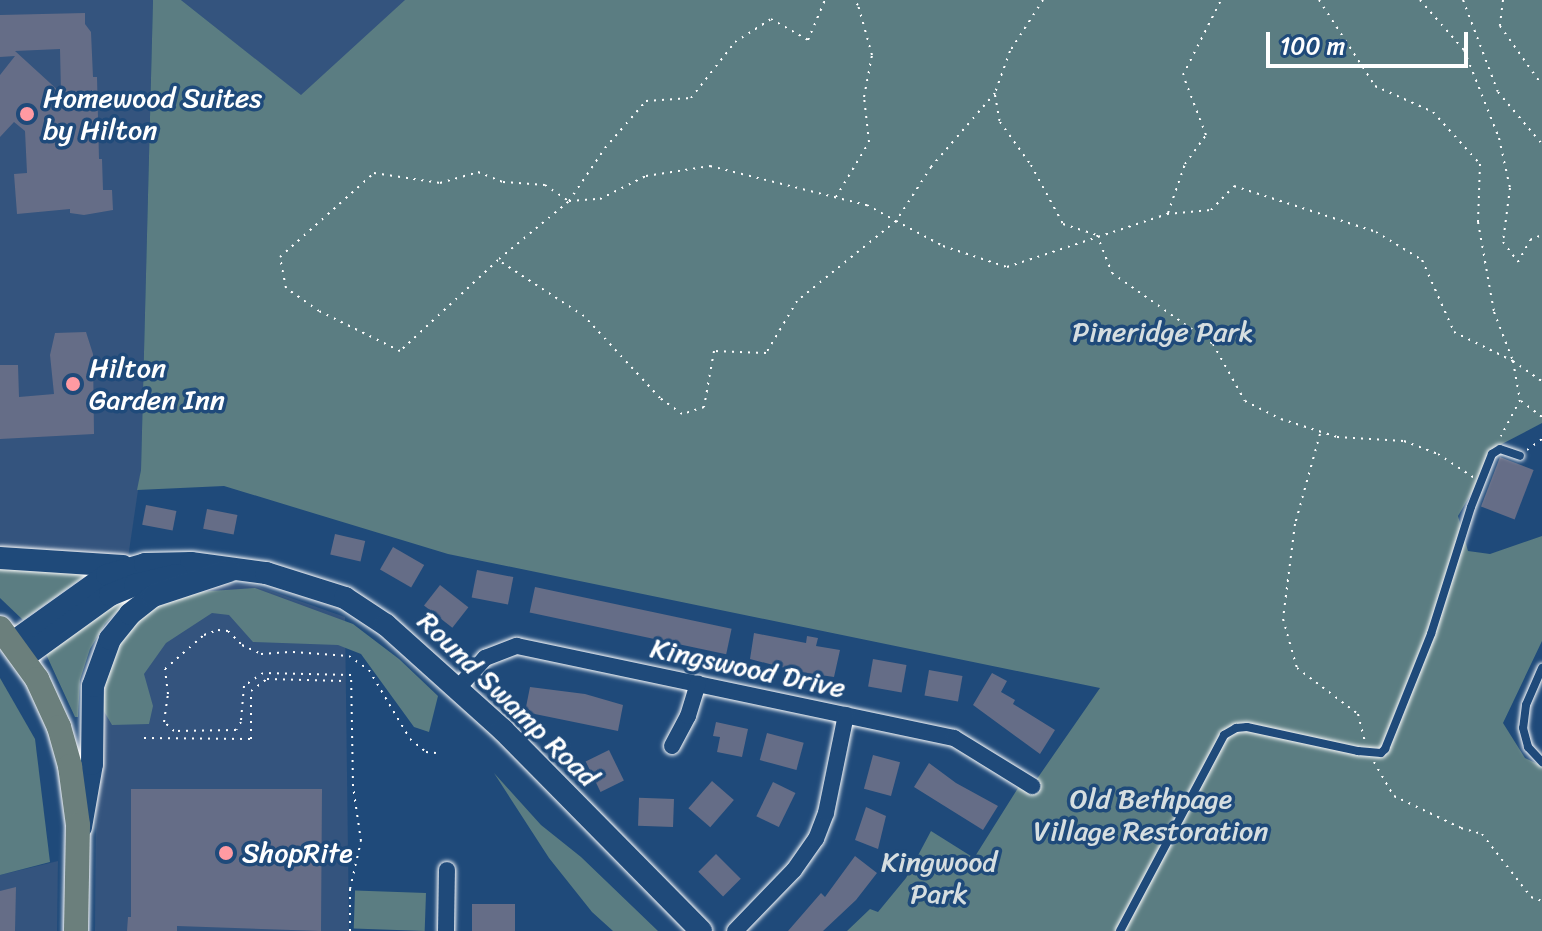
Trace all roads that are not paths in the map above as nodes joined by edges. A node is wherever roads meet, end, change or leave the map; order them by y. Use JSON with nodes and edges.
{"nodes":[{"id":1,"x":1520,"y":456,"type":"road end"},
{"id":2,"x":0,"y":558,"type":"edge"},
{"id":3,"x":128,"y":567,"type":"junction"},
{"id":4,"x":238,"y":569,"type":"junction"},
{"id":5,"x":12,"y":642,"type":"edge"},
{"id":6,"x":1542,"y":668,"type":"edge"},
{"id":7,"x":698,"y":684,"type":"junction"},
{"id":8,"x":457,"y":689,"type":"junction"},
{"id":9,"x":846,"y":715,"type":"junction"},
{"id":10,"x":672,"y":746,"type":"dead end"},
{"id":11,"x":1542,"y":762,"type":"edge"},
{"id":12,"x":1032,"y":786,"type":"dead end"},
{"id":13,"x":78,"y":844,"type":"junction"},
{"id":14,"x":447,"y":870,"type":"dead end"},
{"id":15,"x":76,"y":931,"type":"edge"},
{"id":16,"x":446,"y":931,"type":"edge"},
{"id":17,"x":701,"y":931,"type":"edge"},
{"id":18,"x":735,"y":931,"type":"edge"},
{"id":19,"x":1120,"y":931,"type":"edge"}],
"edges":[{"from":1,"to":19,"type":"lane"},
{"from":2,"to":3,"type":"main road"},
{"from":3,"to":4,"type":"main road","name":"Round Swamp Road"},
{"from":3,"to":5,"type":"main road","name":"Round Swamp Road"},
{"from":4,"to":5,"type":"main road","name":"Round Swamp Road"},
{"from":4,"to":8,"type":"main road","name":"Round Swamp Road"},
{"from":4,"to":13,"type":"main road"},
{"from":5,"to":13,"type":"main road"},
{"from":6,"to":11,"type":"lane"},
{"from":7,"to":8,"type":"street","name":"Kingswood Drive"},
{"from":7,"to":9,"type":"street","name":"Kingswood Drive"},
{"from":7,"to":10,"type":"street"},
{"from":8,"to":17,"type":"main road","name":"Round Swamp Road"},
{"from":9,"to":12,"type":"street","name":"Kingswood Drive"},
{"from":9,"to":18,"type":"street"},
{"from":13,"to":15,"type":"main road"},
{"from":14,"to":16,"type":"street"}]}
